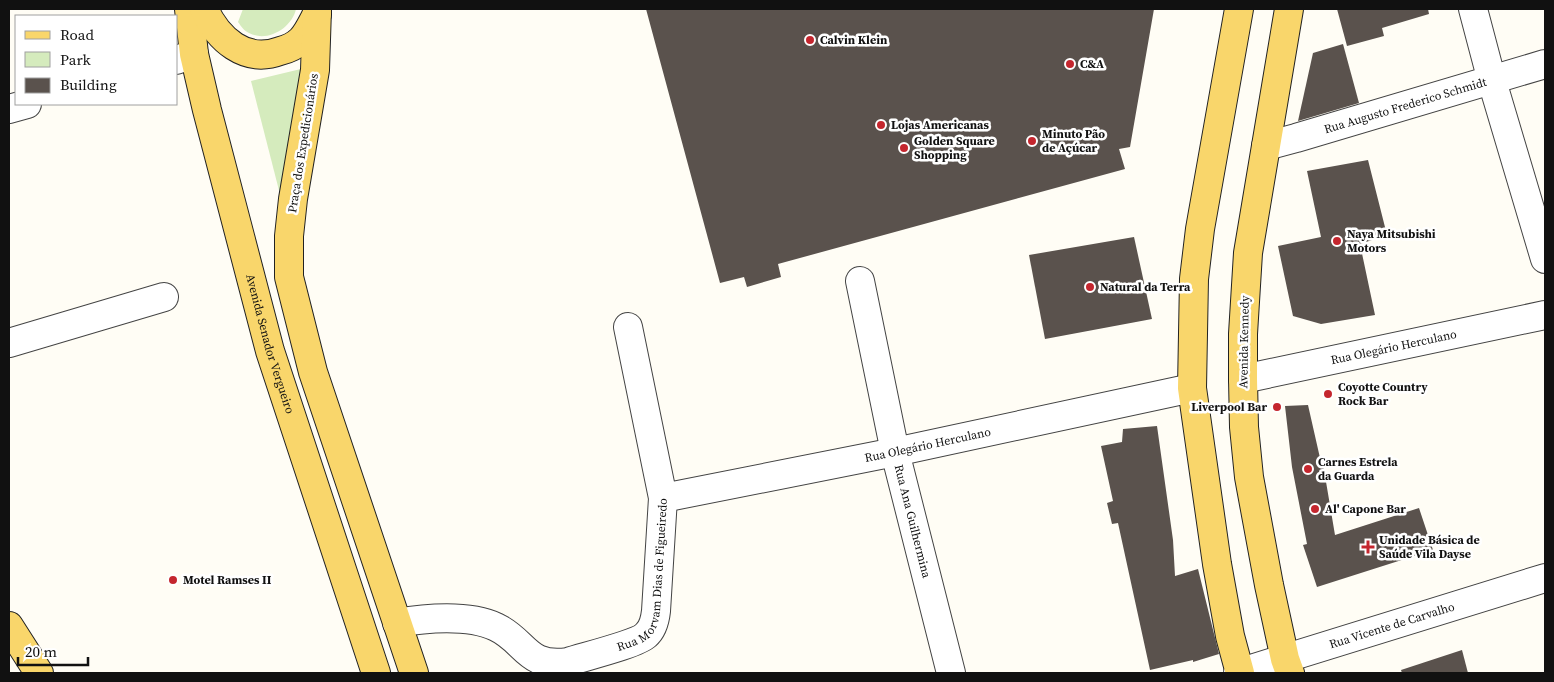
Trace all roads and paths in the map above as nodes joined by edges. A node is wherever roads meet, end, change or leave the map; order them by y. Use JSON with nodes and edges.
{"nodes":[{"id":1,"x":189,"y":9,"type":"edge"},
{"id":2,"x":204,"y":9,"type":"edge"},
{"id":3,"x":1239,"y":9,"type":"edge"},
{"id":4,"x":1289,"y":9,"type":"edge"},
{"id":5,"x":1473,"y":9,"type":"edge"},
{"id":6,"x":317,"y":11,"type":"edge"},
{"id":7,"x":185,"y":57,"type":"edge"},
{"id":8,"x":1545,"y":64,"type":"edge"},
{"id":9,"x":1492,"y":81,"type":"junction"},
{"id":10,"x":23,"y":105,"type":"edge"},
{"id":11,"x":9,"y":109,"type":"edge"},
{"id":12,"x":1266,"y":146,"type":"junction"},
{"id":13,"x":1545,"y":259,"type":"edge"},
{"id":14,"x":860,"y":281,"type":"dead end"},
{"id":15,"x":164,"y":297,"type":"dead end"},
{"id":16,"x":1545,"y":314,"type":"edge"},
{"id":17,"x":628,"y":327,"type":"dead end"},
{"id":18,"x":9,"y":343,"type":"edge"},
{"id":19,"x":1243,"y":379,"type":"junction"},
{"id":20,"x":1192,"y":388,"type":"junction"},
{"id":21,"x":895,"y":452,"type":"junction"},
{"id":22,"x":663,"y":498,"type":"junction"},
{"id":23,"x":1545,"y":578,"type":"edge"},
{"id":24,"x":397,"y":623,"type":"junction"},
{"id":25,"x":9,"y":626,"type":"edge"},
{"id":26,"x":1288,"y":666,"type":"edge"},
{"id":27,"x":39,"y":673,"type":"edge"},
{"id":28,"x":376,"y":673,"type":"edge"},
{"id":29,"x":414,"y":673,"type":"edge"},
{"id":30,"x":951,"y":673,"type":"edge"},
{"id":31,"x":1239,"y":673,"type":"edge"}],
"edges":[{"from":1,"to":7,"type":"main road","name":"Avenida Senador Vergueiro"},
{"from":2,"to":6,"type":"main road"},
{"from":3,"to":20,"type":"main road"},
{"from":4,"to":12,"type":"main road","name":"Avenida Kennedy"},
{"from":5,"to":9,"type":"street"},
{"from":6,"to":24,"type":"main road","name":"Praça dos Expedicionários"},
{"from":7,"to":28,"type":"main road","name":"Avenida Senador Vergueiro"},
{"from":8,"to":9,"type":"street","name":"Rua Augusto Frederico Schmidt"},
{"from":9,"to":12,"type":"street","name":"Rua Augusto Frederico Schmidt"},
{"from":9,"to":13,"type":"street"},
{"from":10,"to":11,"type":"street"},
{"from":12,"to":19,"type":"main road","name":"Avenida Kennedy"},
{"from":14,"to":21,"type":"street","name":"Rua Ana Guilhermina"},
{"from":15,"to":18,"type":"street"},
{"from":16,"to":19,"type":"street","name":"Rua Olegário Herculano"},
{"from":17,"to":22,"type":"street","name":"Rua Morvam Dias de Figueiredo"},
{"from":19,"to":26,"type":"main road","name":"Avenida Kennedy"},
{"from":20,"to":21,"type":"street","name":"Rua Olegário Herculano"},
{"from":20,"to":31,"type":"main road"},
{"from":21,"to":22,"type":"street","name":"Rua Olegário Herculano"},
{"from":21,"to":30,"type":"street","name":"Rua Ana Guilhermina"},
{"from":22,"to":24,"type":"street","name":"Rua Morvam Dias de Figueiredo"},
{"from":23,"to":26,"type":"street","name":"Rua Vicente de Carvalho"},
{"from":24,"to":29,"type":"main road"},
{"from":25,"to":27,"type":"main road"},
{"from":26,"to":31,"type":"street","name":"Rua Vicente de Carvalho"}]}
